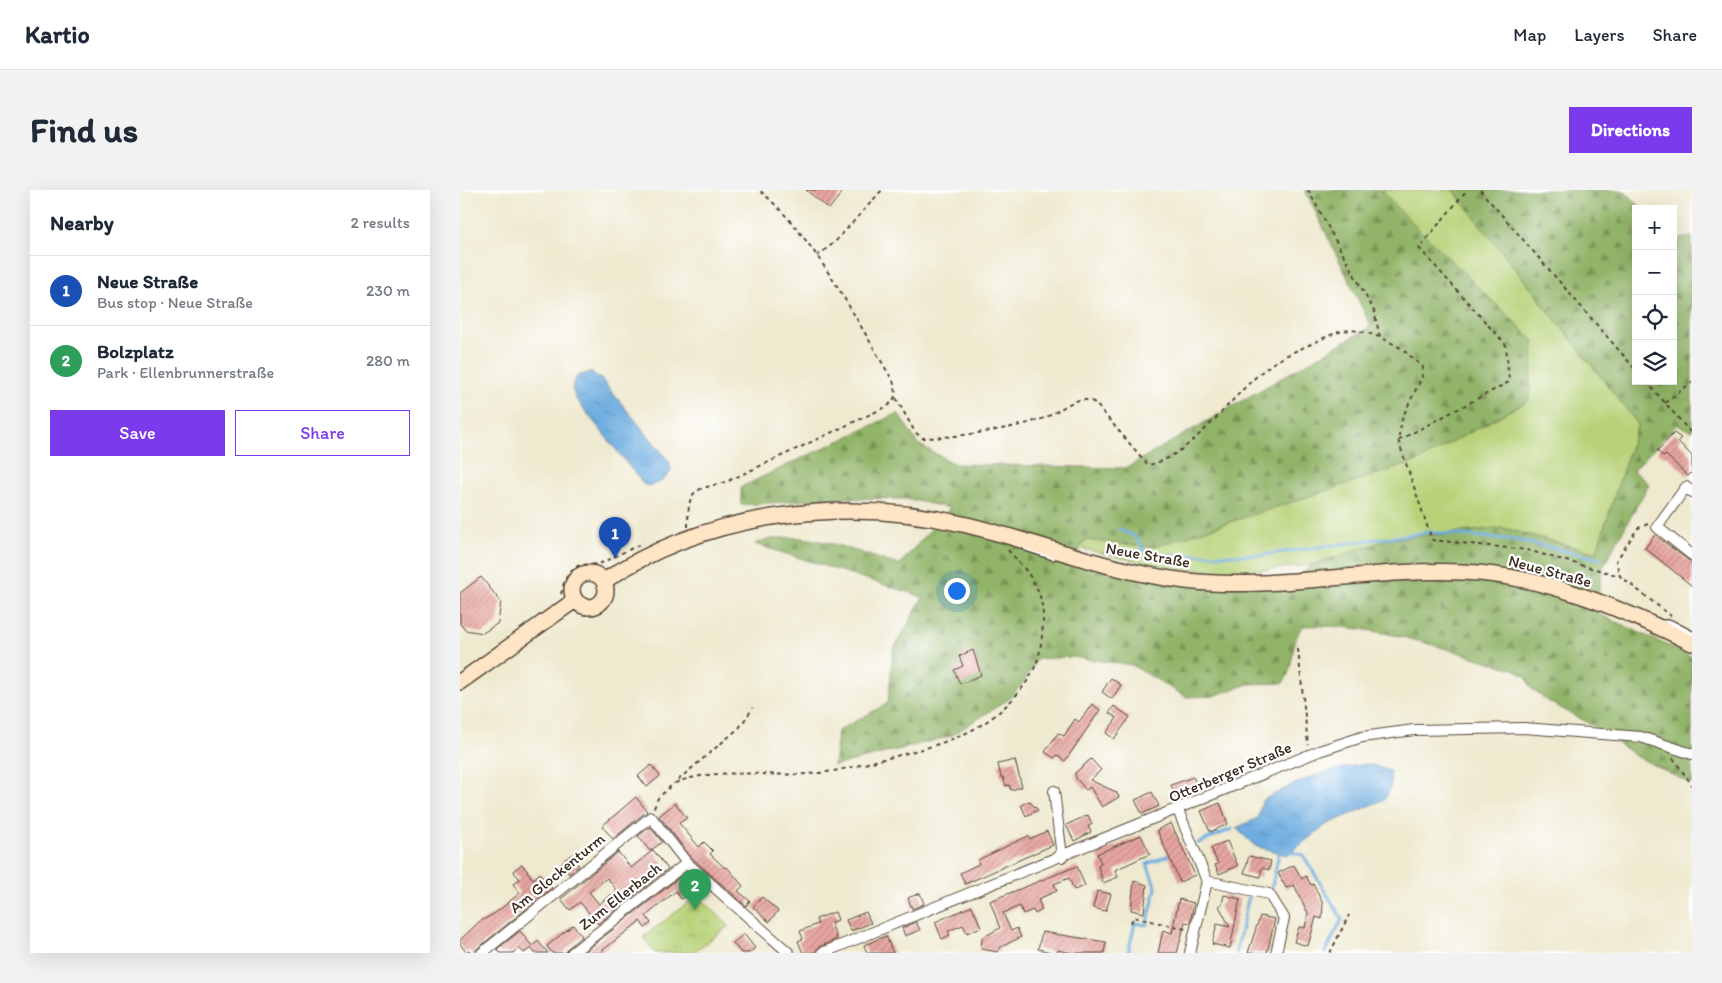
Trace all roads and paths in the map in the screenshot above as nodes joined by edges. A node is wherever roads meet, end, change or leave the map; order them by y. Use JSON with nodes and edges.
{"nodes":[{"id":1,"x":759,"y":190,"type":"edge"},
{"id":2,"x":882,"y":190,"type":"edge"},
{"id":3,"x":1308,"y":190,"type":"edge"},
{"id":4,"x":1467,"y":190,"type":"edge"},
{"id":5,"x":1480,"y":190,"type":"edge"},
{"id":6,"x":816,"y":256,"type":"junction"},
{"id":7,"x":1380,"y":337,"type":"junction"},
{"id":8,"x":1632,"y":365,"type":"edge"},
{"id":9,"x":1692,"y":382,"type":"edge"},
{"id":10,"x":1649,"y":385,"type":"edge"},
{"id":11,"x":896,"y":398,"type":"junction"},
{"id":12,"x":1665,"y":403,"type":"junction"},
{"id":13,"x":1692,"y":434,"type":"edge"},
{"id":14,"x":1398,"y":440,"type":"junction"},
{"id":15,"x":1692,"y":492,"type":"edge"},
{"id":16,"x":960,"y":524,"type":"junction"},
{"id":17,"x":1657,"y":527,"type":"junction"},
{"id":18,"x":688,"y":530,"type":"dead end"},
{"id":19,"x":1005,"y":541,"type":"junction"},
{"id":20,"x":1036,"y":546,"type":"junction"},
{"id":21,"x":1692,"y":555,"type":"edge"},
{"id":22,"x":1080,"y":559,"type":"junction"},
{"id":23,"x":1620,"y":576,"type":"junction"},
{"id":24,"x":604,"y":581,"type":"junction"},
{"id":25,"x":574,"y":600,"type":"junction"},
{"id":26,"x":1676,"y":620,"type":"dead end"},
{"id":27,"x":1647,"y":622,"type":"junction"},
{"id":28,"x":1692,"y":634,"type":"edge"},
{"id":29,"x":1692,"y":643,"type":"edge"},
{"id":30,"x":1298,"y":649,"type":"dead end"},
{"id":31,"x":460,"y":682,"type":"edge"},
{"id":32,"x":753,"y":708,"type":"dead end"},
{"id":33,"x":1670,"y":746,"type":"junction"},
{"id":34,"x":1692,"y":754,"type":"edge"},
{"id":35,"x":1309,"y":755,"type":"junction"},
{"id":36,"x":675,"y":782,"type":"junction"},
{"id":37,"x":1692,"y":785,"type":"edge"},
{"id":38,"x":1054,"y":790,"type":"dead end"},
{"id":39,"x":1178,"y":810,"type":"junction"},
{"id":40,"x":651,"y":817,"type":"junction"},
{"id":41,"x":1062,"y":857,"type":"junction"},
{"id":42,"x":687,"y":863,"type":"junction"},
{"id":43,"x":1207,"y":881,"type":"junction"},
{"id":44,"x":1349,"y":915,"type":"dead end"},
{"id":45,"x":1131,"y":923,"type":"dead end"},
{"id":46,"x":1195,"y":931,"type":"junction"},
{"id":47,"x":482,"y":953,"type":"edge"},
{"id":48,"x":572,"y":953,"type":"edge"},
{"id":49,"x":789,"y":953,"type":"edge"},
{"id":50,"x":822,"y":953,"type":"edge"},
{"id":51,"x":1190,"y":953,"type":"edge"},
{"id":52,"x":1276,"y":953,"type":"edge"},
{"id":53,"x":1330,"y":953,"type":"edge"}],
"edges":[{"from":1,"to":6,"type":"path"},
{"from":2,"to":6,"type":"path"},
{"from":3,"to":7,"type":"path"},
{"from":4,"to":14,"type":"path"},
{"from":5,"to":8,"type":"path"},
{"from":6,"to":11,"type":"path"},
{"from":7,"to":11,"type":"path"},
{"from":7,"to":14,"type":"path"},
{"from":9,"to":12,"type":"path"},
{"from":10,"to":12,"type":"path"},
{"from":11,"to":18,"type":"path"},
{"from":12,"to":13,"type":"path"},
{"from":14,"to":23,"type":"path"},
{"from":15,"to":17,"type":"street"},
{"from":16,"to":19,"type":"main road","name":"Neue Straße"},
{"from":16,"to":20,"type":"lane"},
{"from":16,"to":24,"type":"main road","name":"Neue Straße"},
{"from":17,"to":21,"type":"street"},
{"from":17,"to":23,"type":"path"},
{"from":19,"to":20,"type":"main road","name":"Neue Straße"},
{"from":19,"to":22,"type":"lane"},
{"from":19,"to":36,"type":"path"},
{"from":20,"to":22,"type":"main road","name":"Neue Straße"},
{"from":22,"to":27,"type":"main road","name":"Neue Straße"},
{"from":23,"to":26,"type":"path"},
{"from":24,"to":25,"type":"main road"},
{"from":24,"to":25,"type":"main road"},
{"from":25,"to":31,"type":"main road"},
{"from":27,"to":28,"type":"lane"},
{"from":27,"to":29,"type":"main road","name":"Neue Straße"},
{"from":30,"to":35,"type":"path"},
{"from":32,"to":36,"type":"path"},
{"from":33,"to":34,"type":"street","name":"Otterberger Straße"},
{"from":33,"to":35,"type":"street","name":"Otterberger Straße"},
{"from":33,"to":37,"type":"path"},
{"from":35,"to":39,"type":"street","name":"Otterberger Straße"},
{"from":36,"to":40,"type":"path"},
{"from":38,"to":41,"type":"street"},
{"from":39,"to":41,"type":"street","name":"Otterberger Straße"},
{"from":39,"to":43,"type":"street"},
{"from":40,"to":42,"type":"street"},
{"from":40,"to":47,"type":"street","name":"Am Glockenturm"},
{"from":41,"to":50,"type":"street","name":"Otterberger Straße"},
{"from":42,"to":48,"type":"street","name":"Zum Ellerbach"},
{"from":42,"to":49,"type":"street"},
{"from":43,"to":46,"type":"street"},
{"from":43,"to":52,"type":"street"},
{"from":44,"to":53,"type":"path"},
{"from":45,"to":46,"type":"path"},
{"from":46,"to":51,"type":"street"}]}
